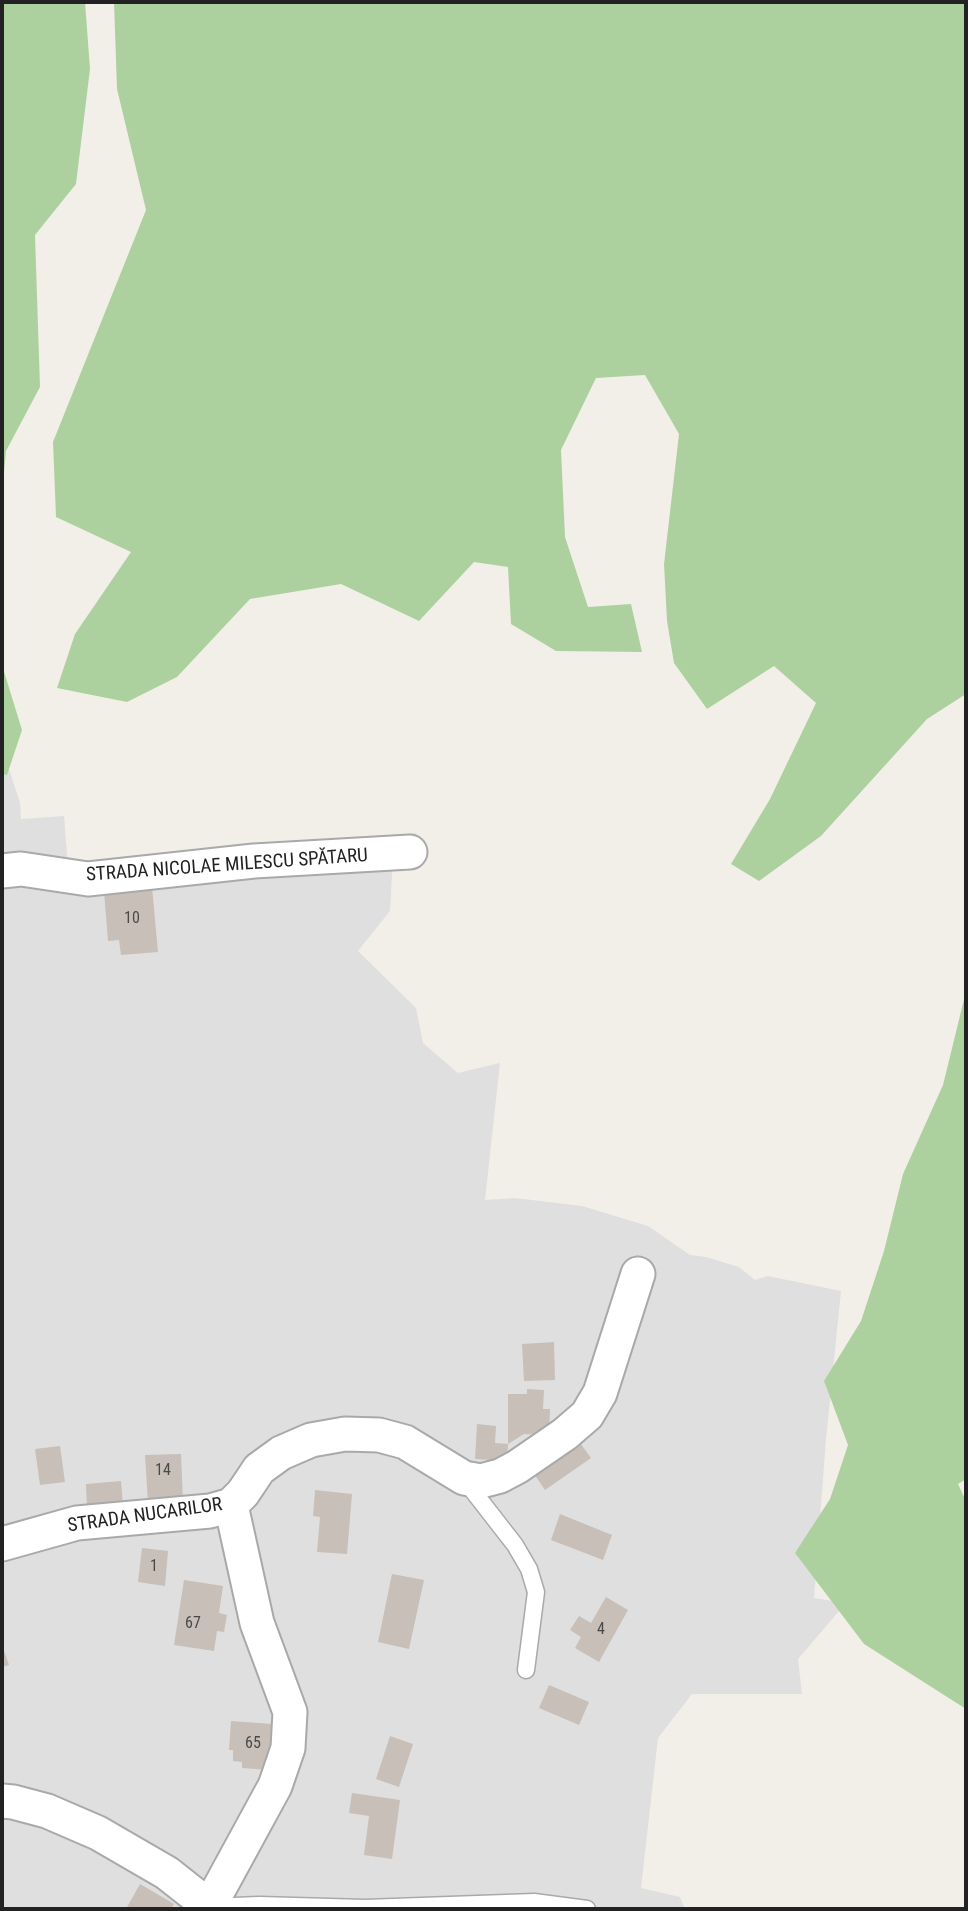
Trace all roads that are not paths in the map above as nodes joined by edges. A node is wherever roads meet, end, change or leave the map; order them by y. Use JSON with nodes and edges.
{"nodes":[{"id":1,"x":410,"y":852,"type":"dead end"},
{"id":2,"x":2,"y":871,"type":"edge"},
{"id":3,"x":638,"y":1274,"type":"dead end"},
{"id":4,"x":464,"y":1478,"type":"junction"},
{"id":5,"x":231,"y":1504,"type":"junction"},
{"id":6,"x":2,"y":1544,"type":"edge"},
{"id":7,"x":526,"y":1671,"type":"dead end"},
{"id":8,"x":2,"y":1801,"type":"edge"},
{"id":9,"x":209,"y":1908,"type":"edge"},
{"id":10,"x":587,"y":1909,"type":"edge"}],
"edges":[{"from":1,"to":2,"type":"street","name":"STRADA NICOLAE MILESCU SPĂTARU"},
{"from":3,"to":4,"type":"street"},
{"from":4,"to":5,"type":"street","name":"STRADA NUCARILOR"},
{"from":4,"to":7,"type":"lane","name":"STRADA NUCARILOR"},
{"from":5,"to":6,"type":"street","name":"STRADA NUCARILOR"},
{"from":5,"to":9,"type":"street"},
{"from":8,"to":9,"type":"street"},
{"from":9,"to":10,"type":"lane"}]}
